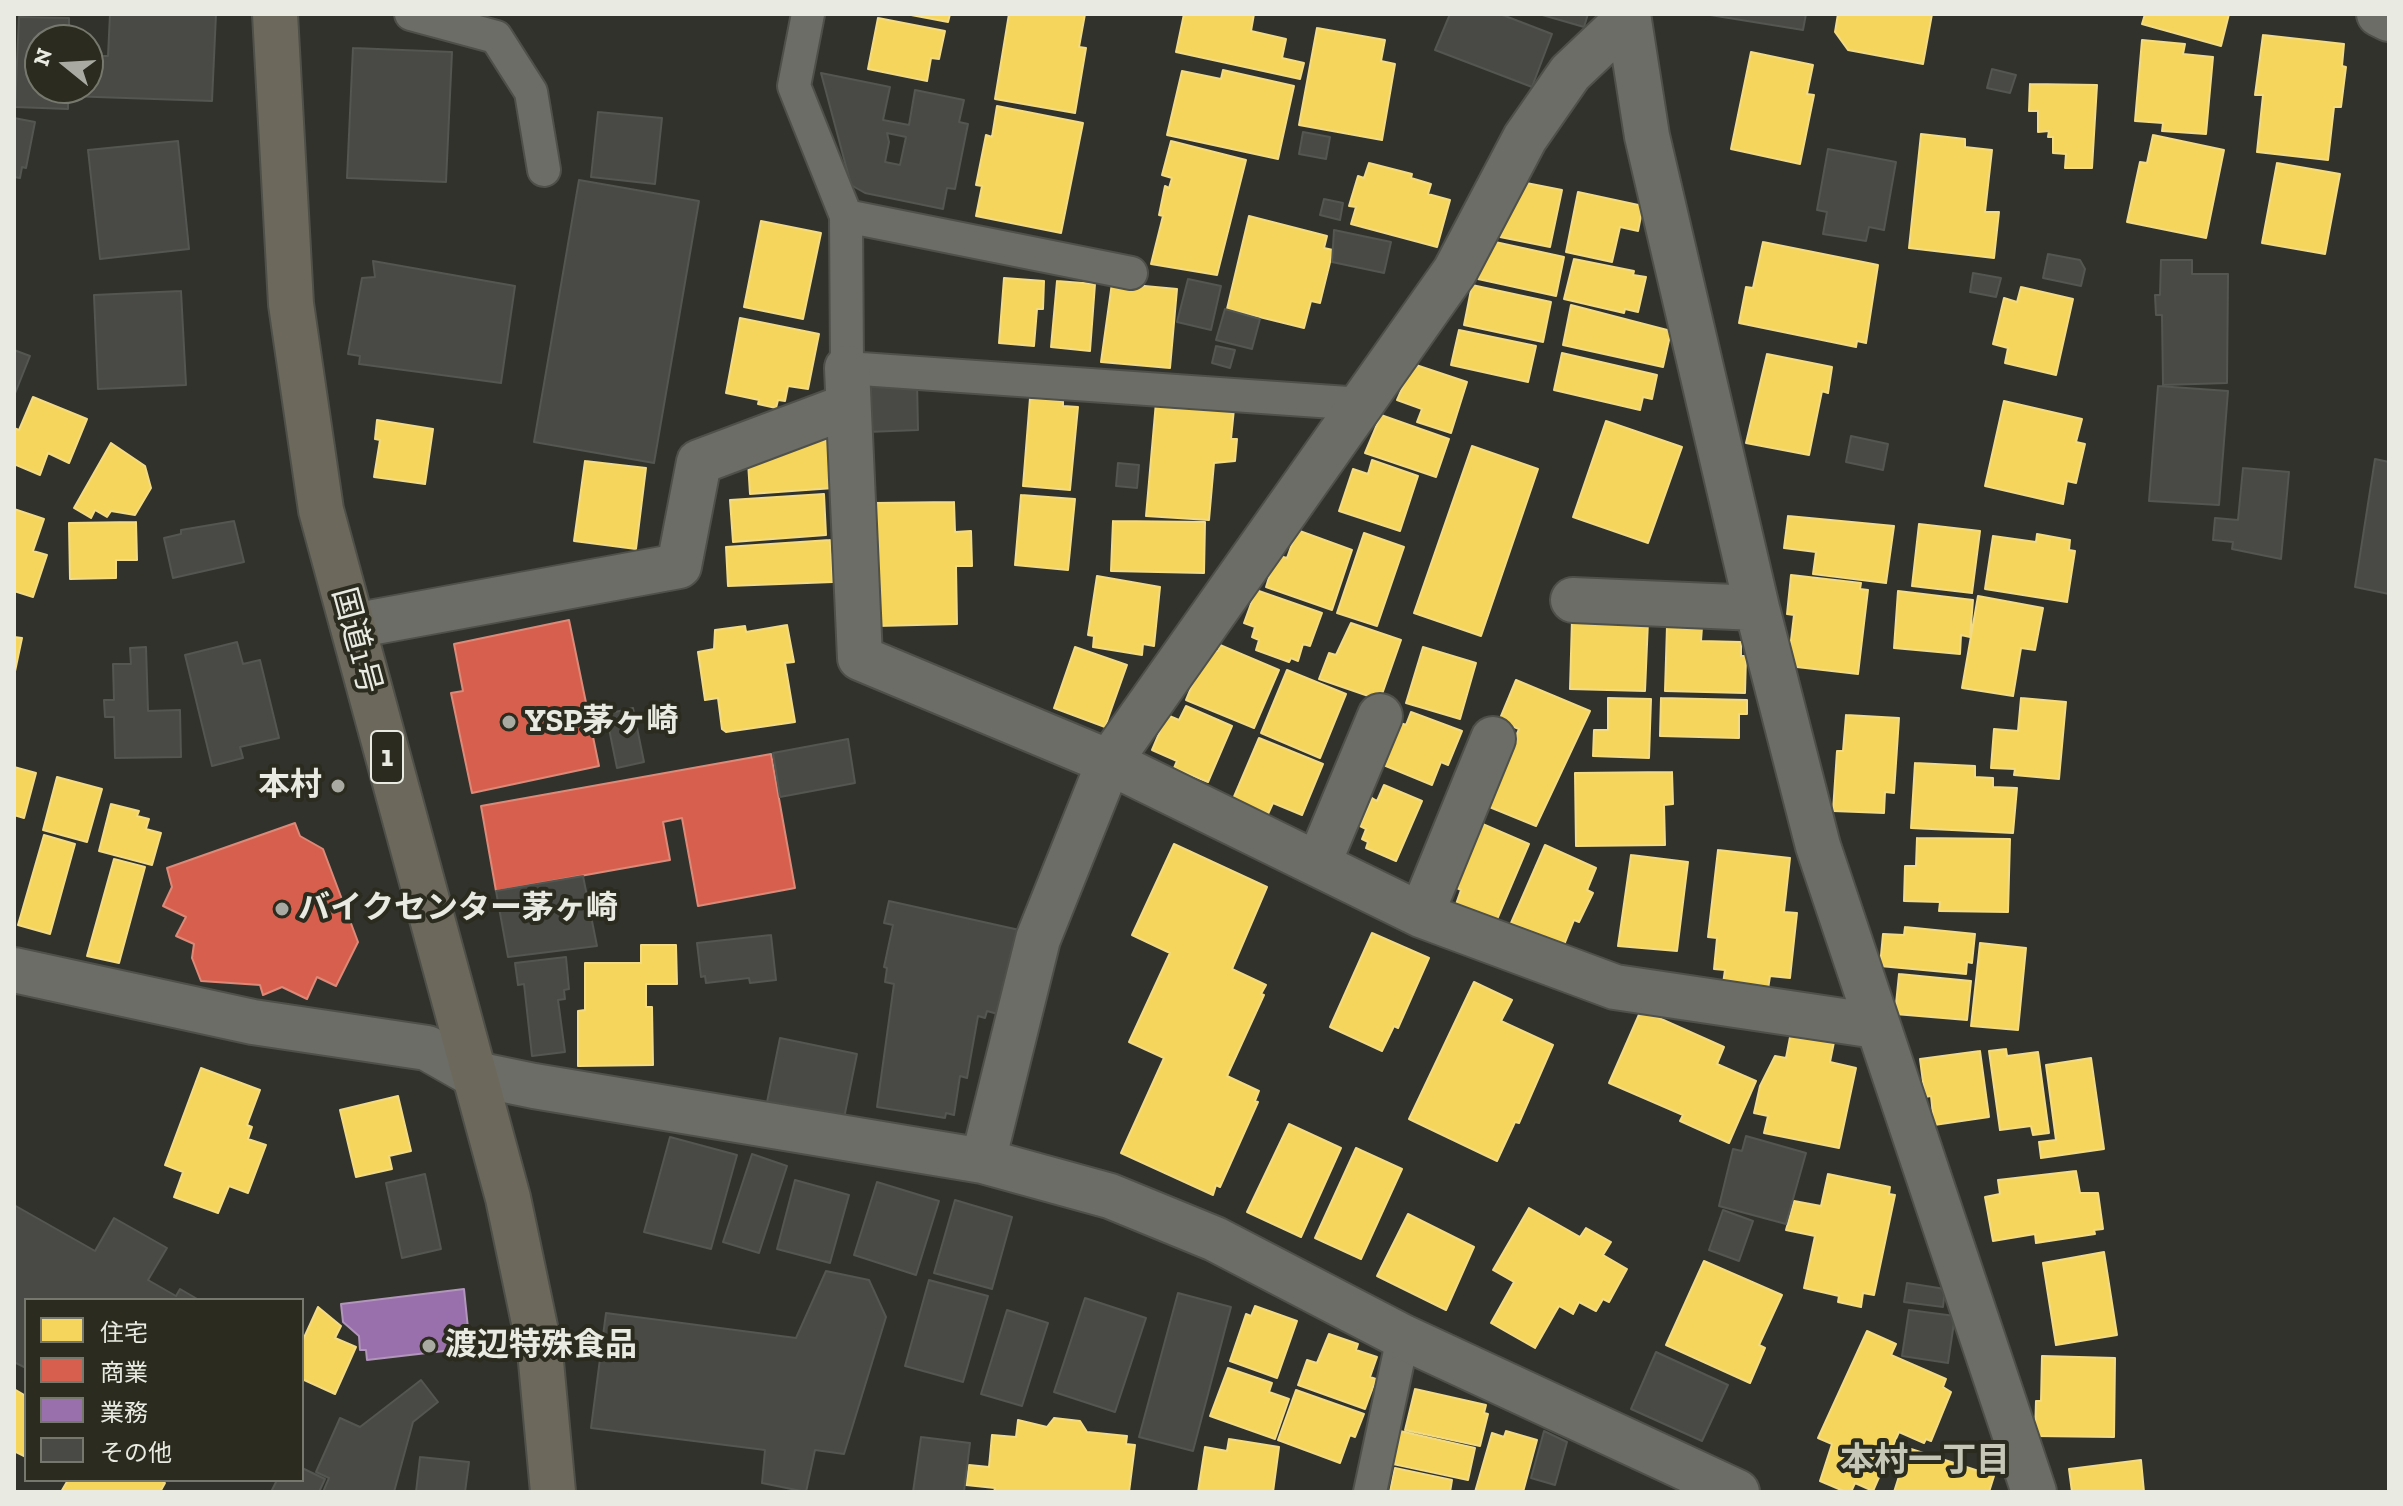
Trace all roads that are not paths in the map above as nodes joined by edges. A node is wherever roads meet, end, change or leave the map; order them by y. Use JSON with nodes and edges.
{"nodes":[{"id":1,"x":275,"y":14,"type":"edge"},
{"id":2,"x":411,"y":14,"type":"edge"},
{"id":3,"x":808,"y":14,"type":"edge"},
{"id":4,"x":2379,"y":14,"type":"edge"},
{"id":5,"x":1628,"y":17,"type":"edge"},
{"id":6,"x":2389,"y":19,"type":"edge"},
{"id":7,"x":544,"y":170,"type":"dead end"},
{"id":8,"x":846,"y":216,"type":"junction"},
{"id":9,"x":1131,"y":273,"type":"dead end"},
{"id":10,"x":847,"y":387,"type":"junction"},
{"id":11,"x":1362,"y":404,"type":"junction"},
{"id":12,"x":1573,"y":600,"type":"dead end"},
{"id":13,"x":1757,"y":608,"type":"junction"},
{"id":14,"x":353,"y":626,"type":"junction"},
{"id":15,"x":1380,"y":716,"type":"dead end"},
{"id":16,"x":1493,"y":739,"type":"dead end"},
{"id":17,"x":1109,"y":762,"type":"junction"},
{"id":18,"x":1319,"y":862,"type":"junction"},
{"id":19,"x":1421,"y":915,"type":"junction"},
{"id":20,"x":19,"y":982,"type":"edge"},
{"id":21,"x":1876,"y":1026,"type":"junction"},
{"id":22,"x":471,"y":1073,"type":"junction"},
{"id":23,"x":983,"y":1161,"type":"junction"},
{"id":24,"x":1403,"y":1337,"type":"junction"},
{"id":25,"x":553,"y":1492,"type":"edge"},
{"id":26,"x":1370,"y":1492,"type":"edge"},
{"id":27,"x":1737,"y":1492,"type":"edge"},
{"id":28,"x":2034,"y":1492,"type":"edge"}],
"edges":[{"from":1,"to":14,"type":"highway","name":"国道1号","number":"1"},
{"from":2,"to":7,"type":"lane"},
{"from":3,"to":8,"type":"lane"},
{"from":4,"to":6,"type":"street"},
{"from":5,"to":11,"type":"street"},
{"from":5,"to":13,"type":"street"},
{"from":8,"to":9,"type":"lane"},
{"from":8,"to":10,"type":"lane"},
{"from":10,"to":11,"type":"lane"},
{"from":10,"to":14,"type":"street"},
{"from":10,"to":17,"type":"street"},
{"from":11,"to":17,"type":"street"},
{"from":12,"to":13,"type":"street"},
{"from":13,"to":21,"type":"street"},
{"from":14,"to":22,"type":"highway","name":"国道1号","number":"1"},
{"from":15,"to":18,"type":"street"},
{"from":16,"to":19,"type":"street"},
{"from":17,"to":18,"type":"street"},
{"from":17,"to":23,"type":"street"},
{"from":18,"to":19,"type":"street"},
{"from":19,"to":21,"type":"street"},
{"from":20,"to":22,"type":"street"},
{"from":21,"to":28,"type":"street"},
{"from":22,"to":23,"type":"street"},
{"from":22,"to":25,"type":"highway","name":"国道1号","number":"1"},
{"from":23,"to":24,"type":"street"},
{"from":24,"to":26,"type":"lane"},
{"from":24,"to":27,"type":"street"}]}
